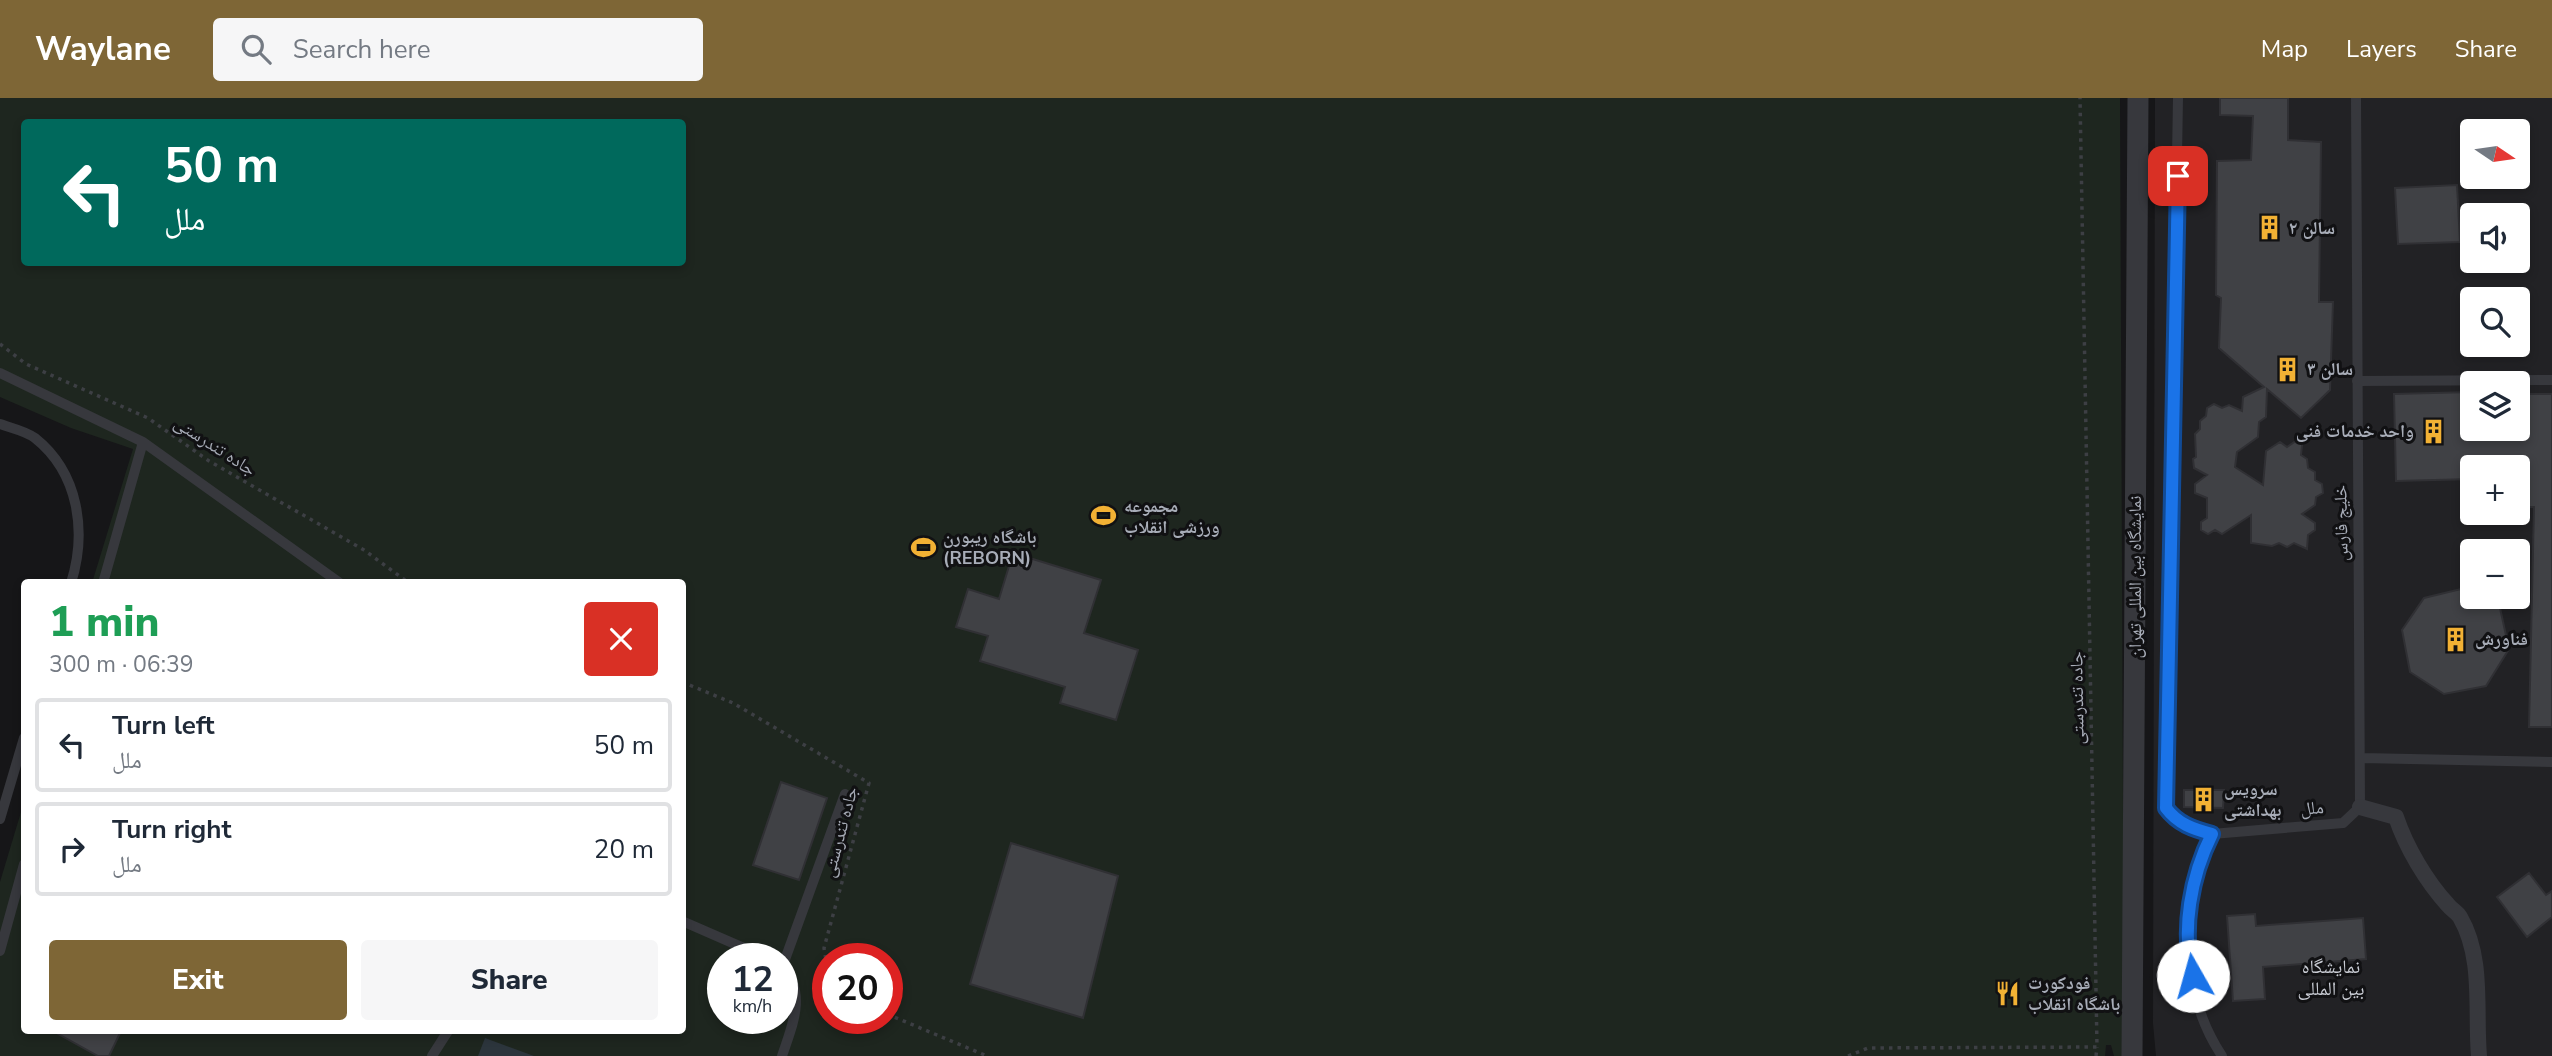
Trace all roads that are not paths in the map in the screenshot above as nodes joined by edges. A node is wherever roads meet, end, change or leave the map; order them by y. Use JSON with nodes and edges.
{"nodes":[{"id":1,"x":2138,"y":98,"type":"edge"},
{"id":2,"x":2178,"y":98,"type":"edge"},
{"id":3,"x":2356,"y":98,"type":"edge"},
{"id":4,"x":0,"y":373,"type":"edge"},
{"id":5,"x":2552,"y":380,"type":"edge"},
{"id":6,"x":2357,"y":381,"type":"junction"},
{"id":7,"x":0,"y":424,"type":"edge"},
{"id":8,"x":143,"y":442,"type":"junction"},
{"id":9,"x":72,"y":579,"type":"edge"},
{"id":10,"x":104,"y":579,"type":"edge"},
{"id":11,"x":334,"y":579,"type":"edge"},
{"id":12,"x":21,"y":748,"type":"edge"},
{"id":13,"x":2362,"y":758,"type":"junction"},
{"id":14,"x":2552,"y":762,"type":"edge"},
{"id":15,"x":845,"y":794,"type":"dead end"},
{"id":16,"x":2360,"y":807,"type":"junction"},
{"id":17,"x":0,"y":818,"type":"edge"},
{"id":18,"x":2212,"y":834,"type":"junction"},
{"id":19,"x":21,"y":874,"type":"edge"},
{"id":20,"x":686,"y":923,"type":"edge"},
{"id":21,"x":732,"y":943,"type":"edge"},
{"id":22,"x":791,"y":943,"type":"edge"},
{"id":23,"x":0,"y":951,"type":"edge"},
{"id":24,"x":446,"y":1034,"type":"edge"},
{"id":25,"x":788,"y":1034,"type":"edge"},
{"id":26,"x":432,"y":1056,"type":"edge"},
{"id":27,"x":782,"y":1056,"type":"edge"},
{"id":28,"x":2132,"y":1056,"type":"edge"},
{"id":29,"x":2222,"y":1056,"type":"edge"},
{"id":30,"x":2479,"y":1056,"type":"edge"}],
"edges":[{"from":1,"to":28,"type":"street","name":"نمایشگاه بین المللی تهران"},
{"from":2,"to":18,"type":"lane","name":"ملل"},
{"from":3,"to":6,"type":"lane","name":"خلیج فارس"},
{"from":4,"to":8,"type":"lane"},
{"from":5,"to":6,"type":"lane"},
{"from":6,"to":13,"type":"lane","name":"خلیج فارس"},
{"from":7,"to":9,"type":"lane"},
{"from":8,"to":10,"type":"lane"},
{"from":8,"to":11,"type":"lane"},
{"from":12,"to":17,"type":"lane"},
{"from":13,"to":14,"type":"lane"},
{"from":13,"to":16,"type":"lane"},
{"from":15,"to":22,"type":"lane"},
{"from":16,"to":18,"type":"lane","name":"ملل"},
{"from":16,"to":30,"type":"street"},
{"from":18,"to":29,"type":"lane"},
{"from":19,"to":23,"type":"lane"},
{"from":20,"to":21,"type":"lane"},
{"from":24,"to":26,"type":"lane"},
{"from":25,"to":27,"type":"lane"}]}
